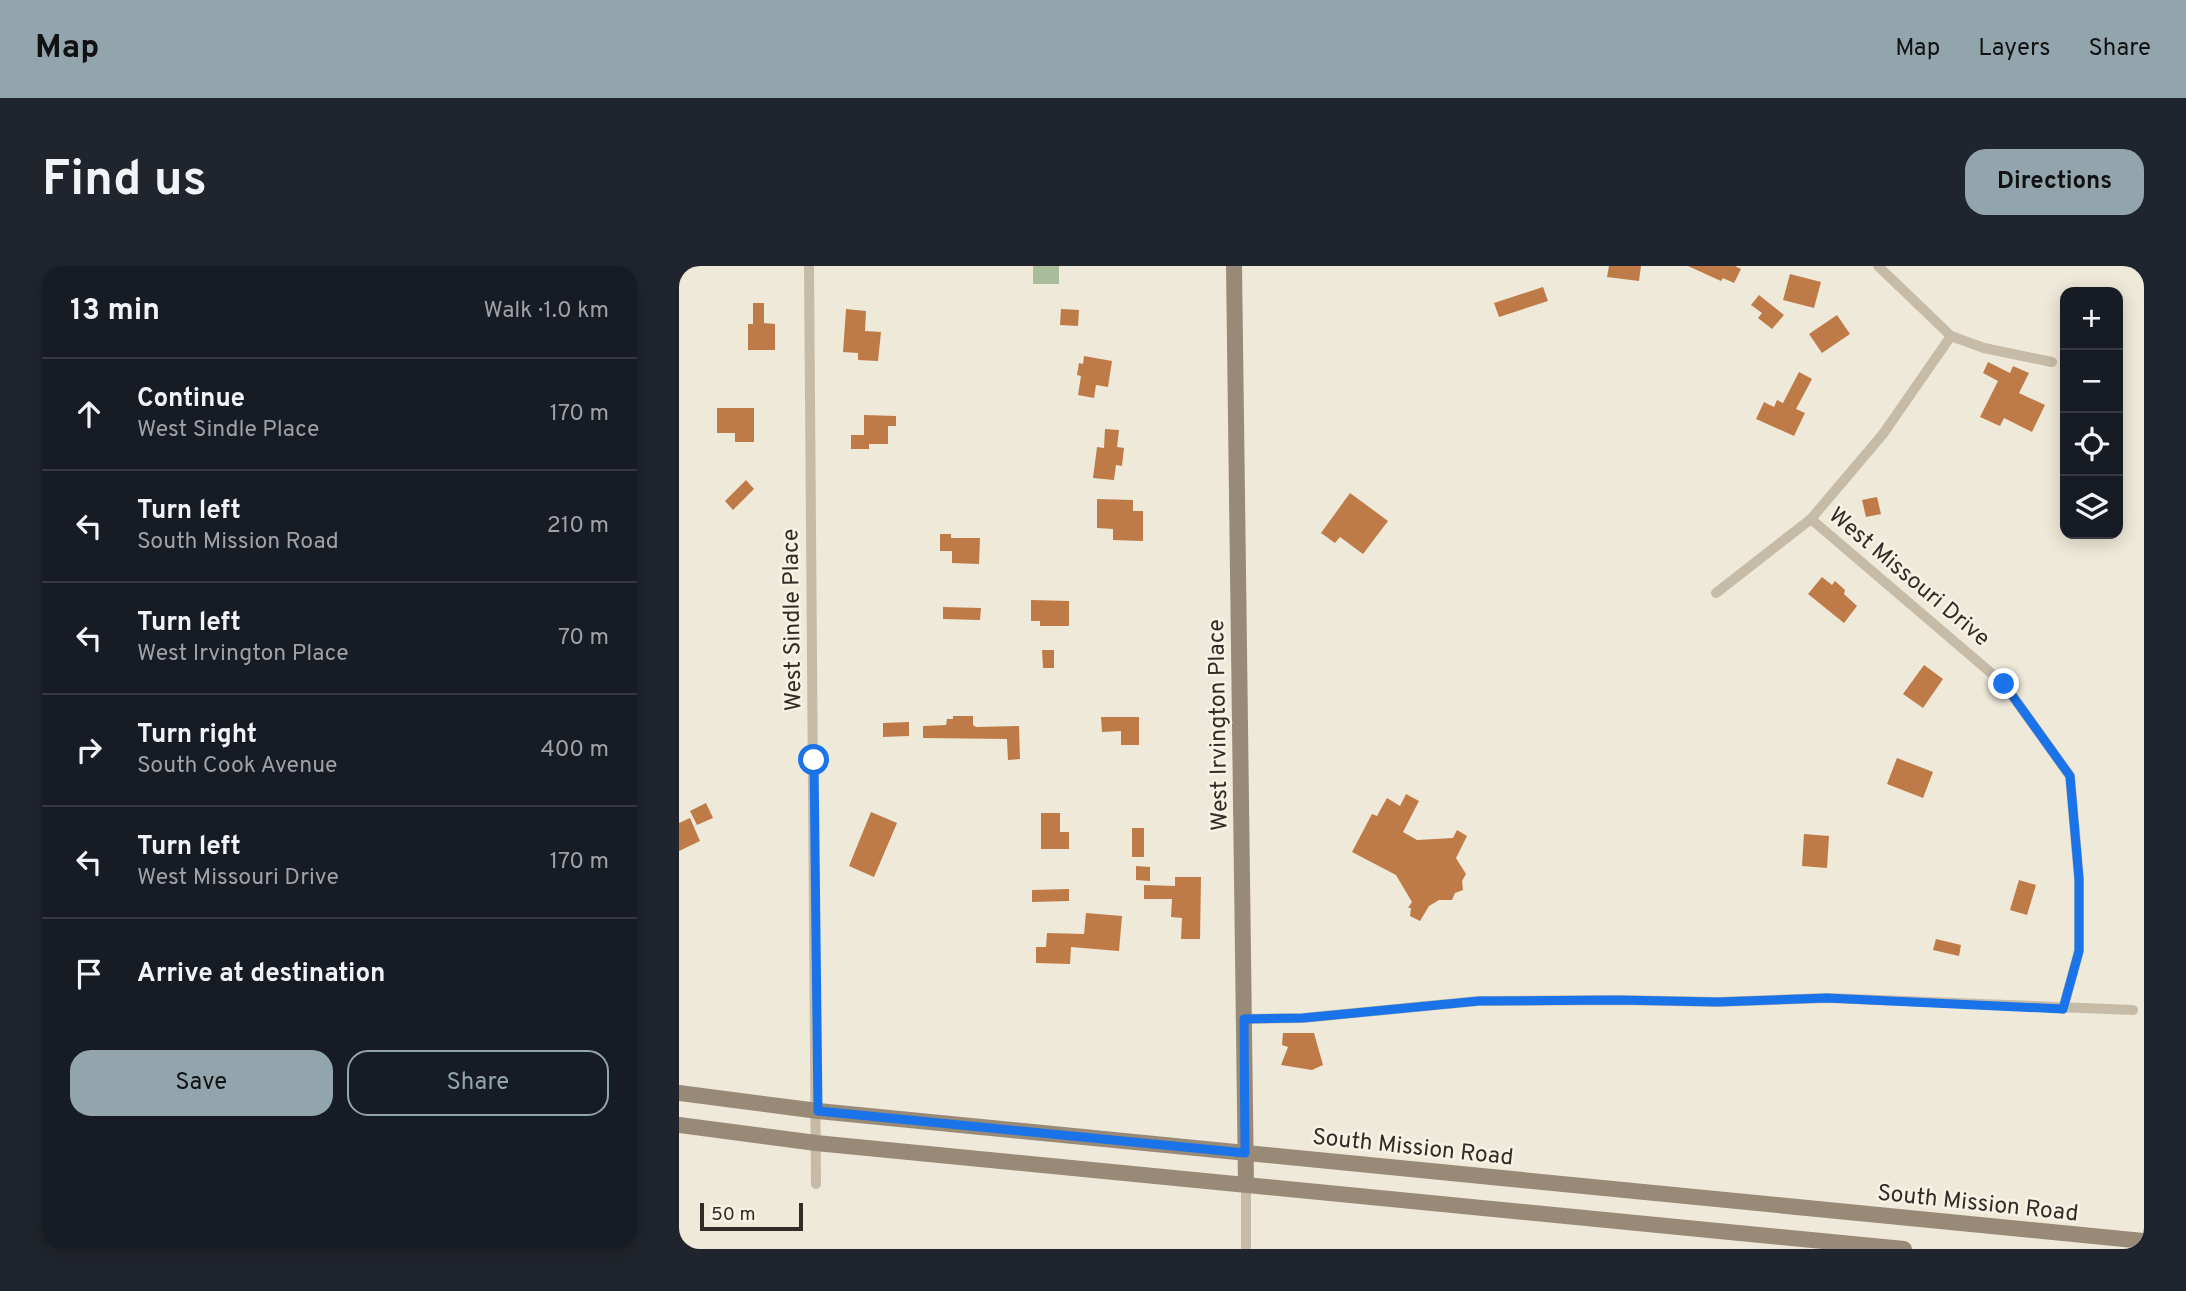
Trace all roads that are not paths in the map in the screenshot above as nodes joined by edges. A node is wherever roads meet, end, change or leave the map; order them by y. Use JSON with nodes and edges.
{"nodes":[{"id":1,"x":809,"y":266,"type":"edge"},
{"id":2,"x":1234,"y":266,"type":"edge"},
{"id":3,"x":1878,"y":266,"type":"edge"},
{"id":4,"x":1951,"y":336,"type":"junction"},
{"id":5,"x":2052,"y":362,"type":"dead end"},
{"id":6,"x":1811,"y":519,"type":"junction"},
{"id":7,"x":1716,"y":593,"type":"dead end"},
{"id":8,"x":2063,"y":1009,"type":"junction"},
{"id":9,"x":2133,"y":1010,"type":"dead end"},
{"id":10,"x":1244,"y":1019,"type":"junction"},
{"id":11,"x":679,"y":1093,"type":"edge"},
{"id":12,"x":818,"y":1111,"type":"junction"},
{"id":13,"x":679,"y":1125,"type":"edge"},
{"id":14,"x":816,"y":1143,"type":"junction"},
{"id":15,"x":1245,"y":1153,"type":"junction"},
{"id":16,"x":816,"y":1184,"type":"dead end"},
{"id":17,"x":1245,"y":1184,"type":"junction"},
{"id":18,"x":1714,"y":1199,"type":"junction"},
{"id":19,"x":1708,"y":1230,"type":"junction"},
{"id":20,"x":2144,"y":1241,"type":"edge"},
{"id":21,"x":1246,"y":1249,"type":"edge"},
{"id":22,"x":1899,"y":1249,"type":"edge"}],
"edges":[{"from":1,"to":12,"type":"street","name":"West Sindle Place"},
{"from":2,"to":10,"type":"main road","name":"West Irvington Place"},
{"from":3,"to":4,"type":"street"},
{"from":4,"to":5,"type":"street"},
{"from":4,"to":6,"type":"street"},
{"from":6,"to":7,"type":"street"},
{"from":6,"to":8,"type":"street","name":"West Missouri Drive"},
{"from":8,"to":9,"type":"street"},
{"from":8,"to":10,"type":"street"},
{"from":10,"to":15,"type":"main road","name":"West Irvington Place"},
{"from":11,"to":12,"type":"main road","name":"South Mission Road"},
{"from":12,"to":14,"type":"street","name":"West Sindle Place"},
{"from":12,"to":15,"type":"main road","name":"South Mission Road"},
{"from":13,"to":14,"type":"main road"},
{"from":14,"to":16,"type":"street","name":"West Sindle Place"},
{"from":14,"to":17,"type":"main road"},
{"from":15,"to":17,"type":"main road","name":"West Irvington Place"},
{"from":15,"to":18,"type":"main road","name":"South Mission Road"},
{"from":17,"to":19,"type":"main road"},
{"from":17,"to":21,"type":"street"},
{"from":18,"to":19,"type":"main road"},
{"from":18,"to":20,"type":"main road","name":"South Mission Road"},
{"from":19,"to":22,"type":"main road"}]}
